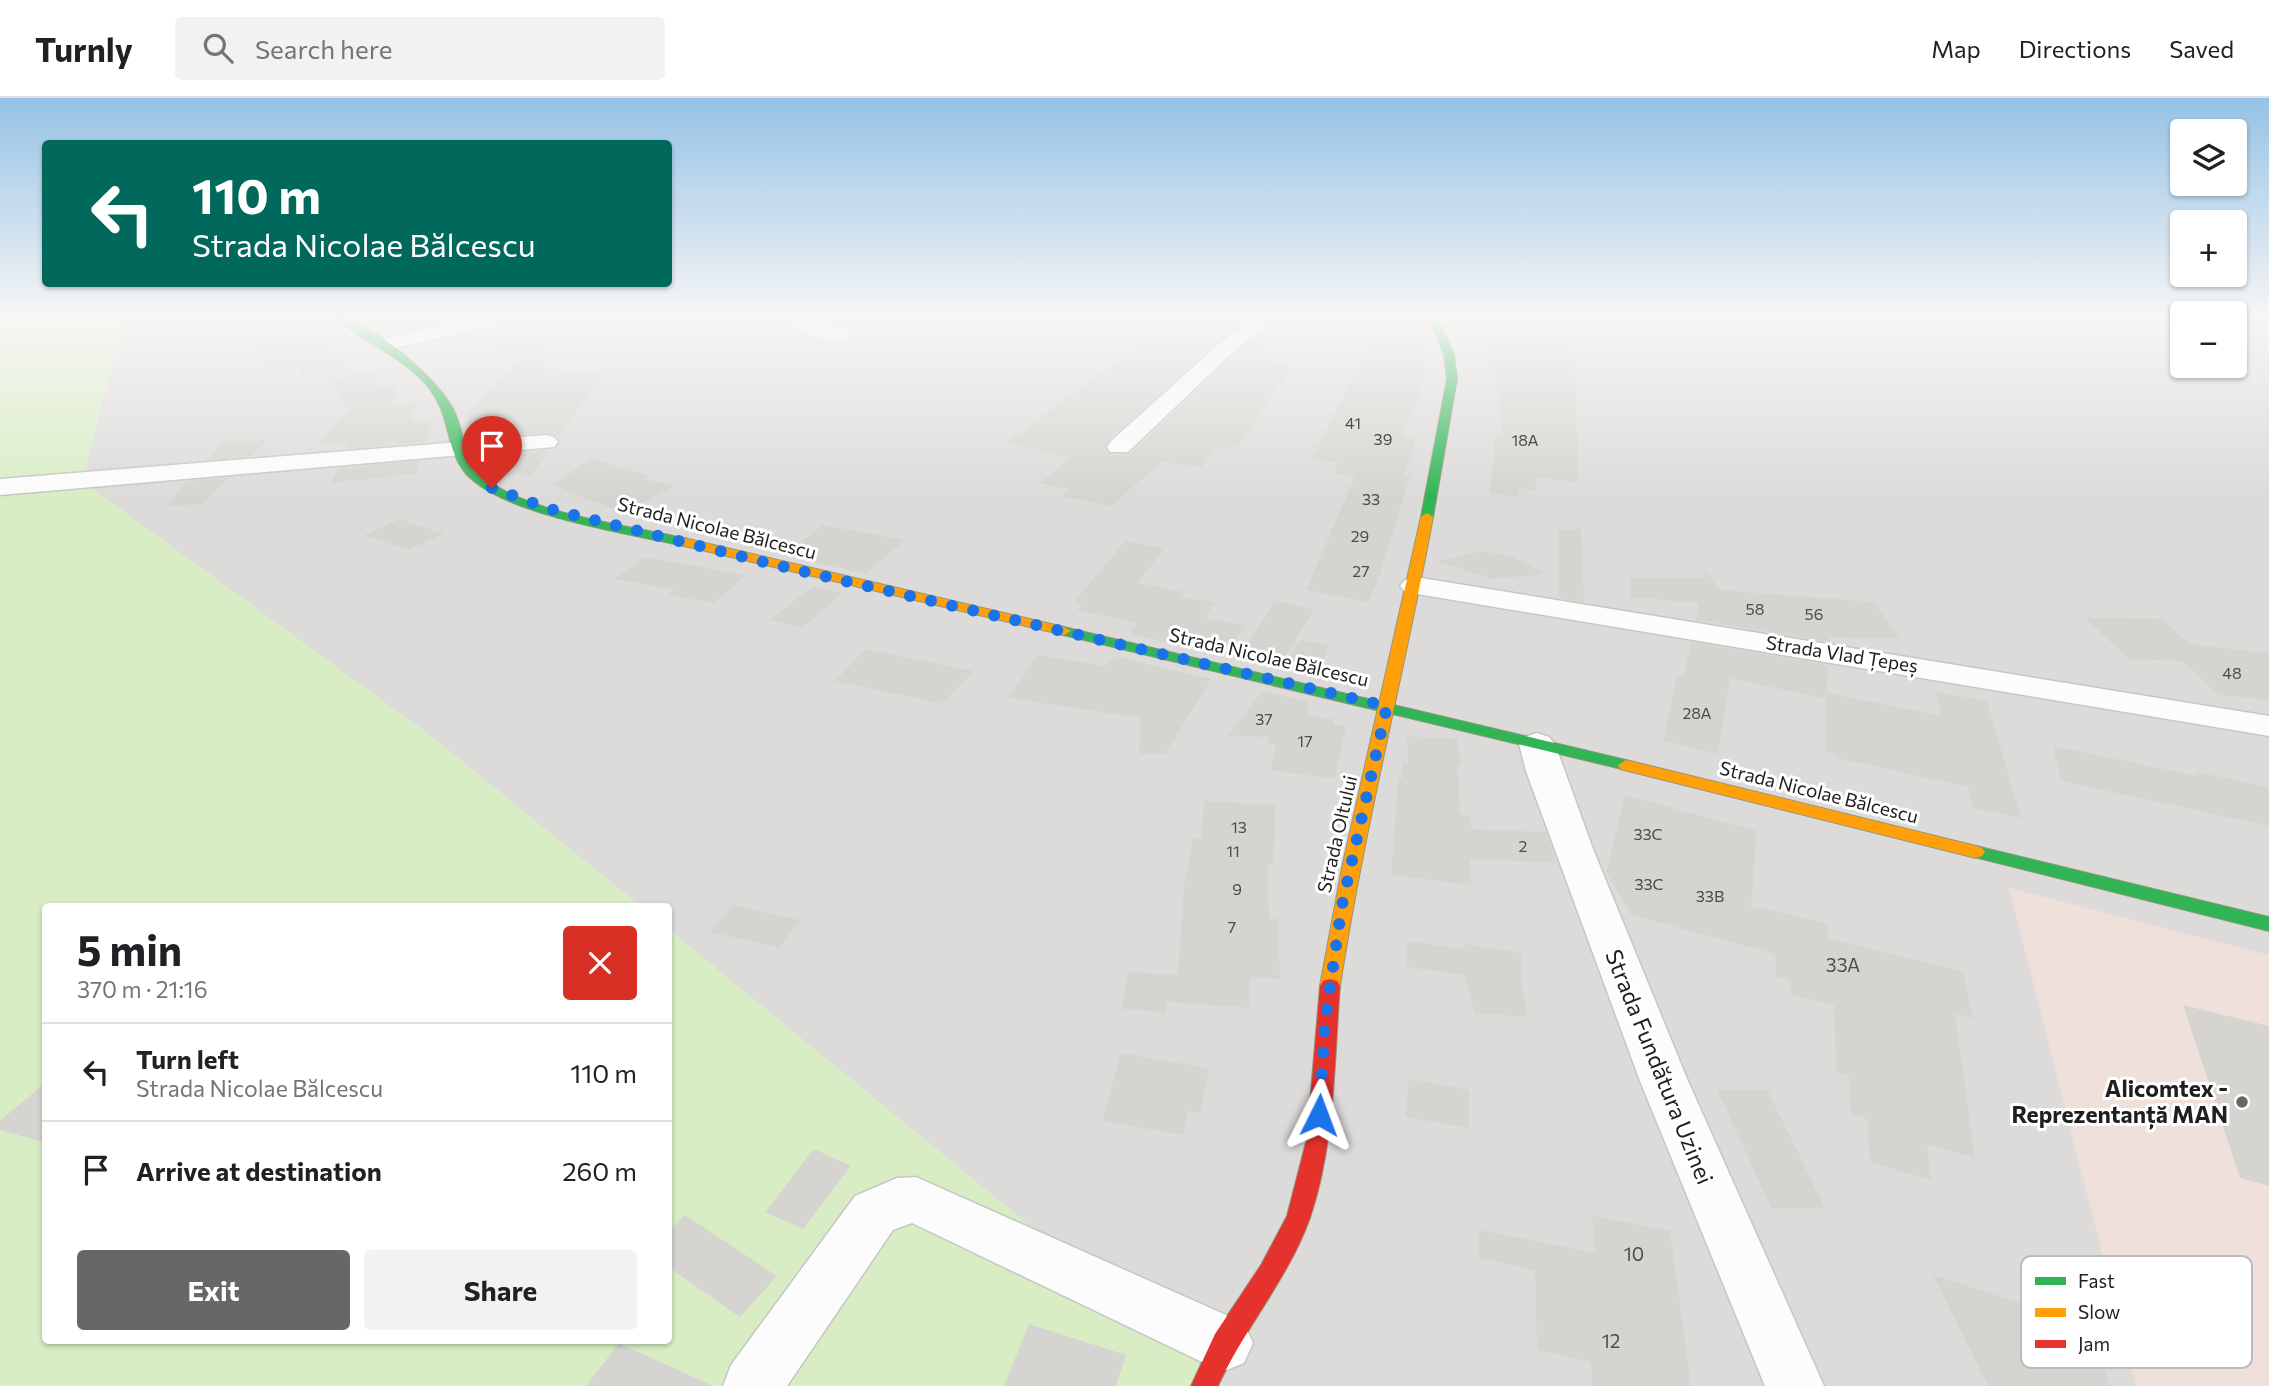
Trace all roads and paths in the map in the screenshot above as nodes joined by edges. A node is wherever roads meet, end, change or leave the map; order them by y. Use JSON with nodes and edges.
{"nodes":[{"id":1,"x":418,"y":377,"type":"edge"},
{"id":2,"x":1195,"y":377,"type":"edge"},
{"id":3,"x":1452,"y":377,"type":"edge"},
{"id":4,"x":546,"y":442,"type":"dead end"},
{"id":5,"x":1119,"y":447,"type":"dead end"},
{"id":6,"x":458,"y":450,"type":"junction"},
{"id":7,"x":0,"y":487,"type":"edge"},
{"id":8,"x":1415,"y":586,"type":"junction"},
{"id":9,"x":1387,"y":706,"type":"junction"},
{"id":10,"x":2269,"y":726,"type":"edge"},
{"id":11,"x":1537,"y":744,"type":"junction"},
{"id":12,"x":2269,"y":924,"type":"edge"},
{"id":13,"x":1214,"y":1365,"type":"edge"},
{"id":14,"x":752,"y":1386,"type":"edge"},
{"id":15,"x":1795,"y":1386,"type":"edge"}],
"edges":[{"from":1,"to":6,"type":"street","name":"Strada Nicolae Bălcescu"},
{"from":2,"to":5,"type":"street"},
{"from":3,"to":8,"type":"street","name":"Strada Oltului"},
{"from":4,"to":6,"type":"street"},
{"from":6,"to":7,"type":"street"},
{"from":6,"to":9,"type":"street","name":"Strada Nicolae Bălcescu"},
{"from":8,"to":9,"type":"street","name":"Strada Oltului"},
{"from":8,"to":10,"type":"street","name":"Strada Vlad Țepeș"},
{"from":9,"to":11,"type":"street","name":"Strada Nicolae Bălcescu"},
{"from":9,"to":13,"type":"street","name":"Strada Oltului"},
{"from":11,"to":12,"type":"street","name":"Strada Nicolae Bălcescu"},
{"from":11,"to":15,"type":"street","name":"Strada Fundătura Uzinei"},
{"from":13,"to":14,"type":"street"}]}
